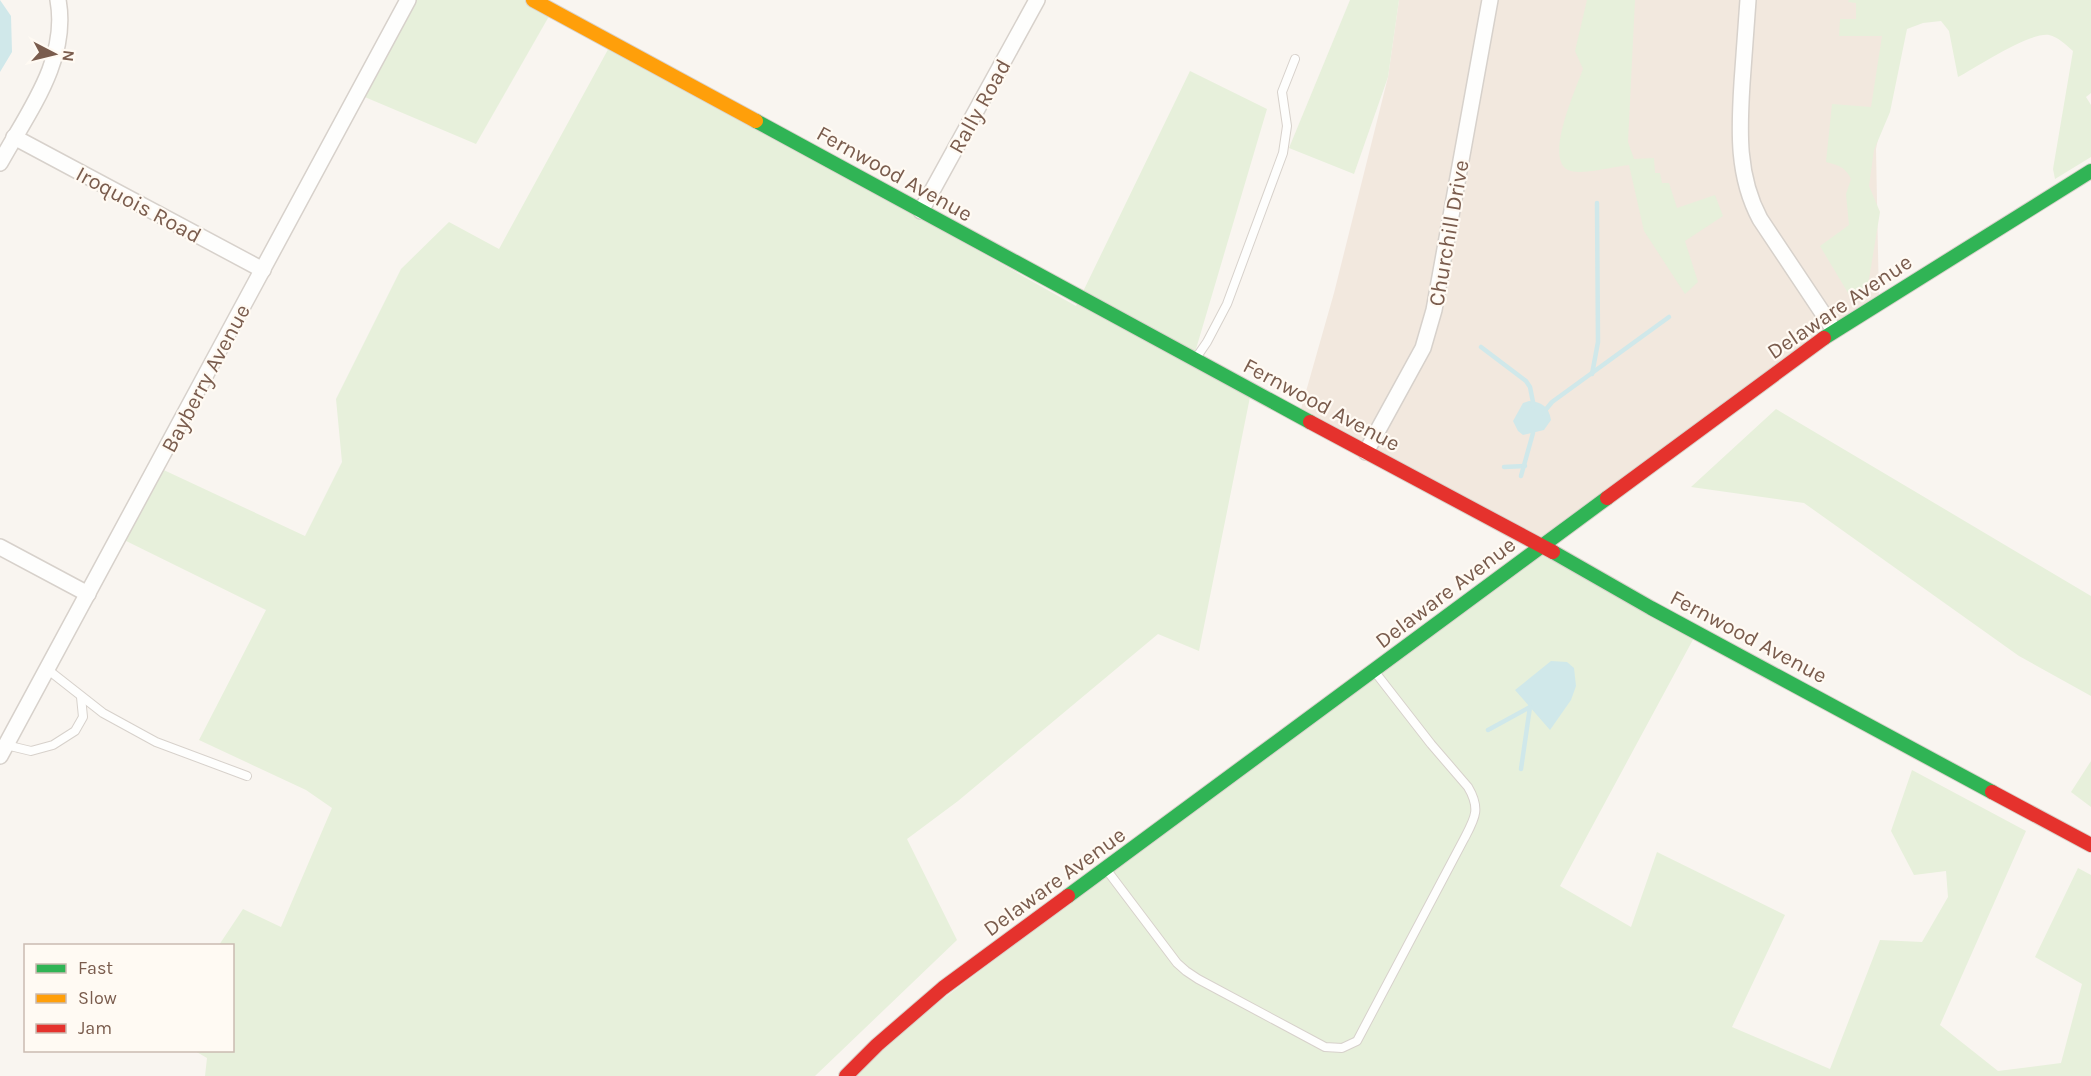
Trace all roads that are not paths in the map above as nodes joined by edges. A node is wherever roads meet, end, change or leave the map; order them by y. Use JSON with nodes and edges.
{"nodes":[{"id":1,"x":58,"y":0,"type":"edge"},
{"id":2,"x":408,"y":0,"type":"edge"},
{"id":3,"x":533,"y":0,"type":"edge"},
{"id":4,"x":1037,"y":0,"type":"edge"},
{"id":5,"x":1490,"y":0,"type":"edge"},
{"id":6,"x":1748,"y":0,"type":"edge"},
{"id":7,"x":1295,"y":59,"type":"dead end"},
{"id":8,"x":14,"y":137,"type":"junction"},
{"id":9,"x":0,"y":162,"type":"edge"},
{"id":10,"x":2091,"y":171,"type":"edge"},
{"id":11,"x":921,"y":211,"type":"junction"},
{"id":12,"x":263,"y":270,"type":"junction"},
{"id":13,"x":1834,"y":330,"type":"junction"},
{"id":14,"x":1195,"y":360,"type":"junction"},
{"id":15,"x":1366,"y":452,"type":"junction"},
{"id":16,"x":1541,"y":545,"type":"junction"},
{"id":17,"x":0,"y":547,"type":"edge"},
{"id":18,"x":87,"y":594,"type":"junction"},
{"id":19,"x":47,"y":669,"type":"junction"},
{"id":20,"x":1374,"y":671,"type":"junction"},
{"id":21,"x":81,"y":697,"type":"junction"},
{"id":22,"x":3,"y":750,"type":"edge"},
{"id":23,"x":247,"y":776,"type":"dead end"},
{"id":24,"x":2091,"y":845,"type":"edge"},
{"id":25,"x":1106,"y":869,"type":"junction"},
{"id":26,"x":846,"y":1076,"type":"edge"}],
"edges":[{"from":1,"to":8,"type":"street"},
{"from":2,"to":12,"type":"street","name":"Bayberry Avenue"},
{"from":3,"to":11,"type":"street","name":"Fernwood Avenue"},
{"from":4,"to":11,"type":"street","name":"Rally Road"},
{"from":5,"to":15,"type":"street","name":"Churchill Drive"},
{"from":6,"to":13,"type":"street"},
{"from":7,"to":14,"type":"lane"},
{"from":8,"to":9,"type":"street"},
{"from":8,"to":12,"type":"street","name":"Iroquois Road"},
{"from":10,"to":13,"type":"street","name":"Delaware Avenue"},
{"from":11,"to":14,"type":"street","name":"Fernwood Avenue"},
{"from":12,"to":18,"type":"street","name":"Bayberry Avenue"},
{"from":13,"to":16,"type":"street","name":"Delaware Avenue"},
{"from":14,"to":15,"type":"street","name":"Fernwood Avenue"},
{"from":15,"to":16,"type":"street","name":"Fernwood Avenue"},
{"from":16,"to":20,"type":"street","name":"Delaware Avenue"},
{"from":16,"to":24,"type":"street","name":"Fernwood Avenue"},
{"from":17,"to":18,"type":"street"},
{"from":18,"to":19,"type":"street","name":"Bayberry Avenue"},
{"from":19,"to":21,"type":"lane"},
{"from":19,"to":22,"type":"street","name":"Bayberry Avenue"},
{"from":20,"to":25,"type":"street","name":"Delaware Avenue"},
{"from":20,"to":25,"type":"lane"},
{"from":21,"to":22,"type":"lane"},
{"from":21,"to":23,"type":"lane"},
{"from":25,"to":26,"type":"street","name":"Delaware Avenue"}]}
